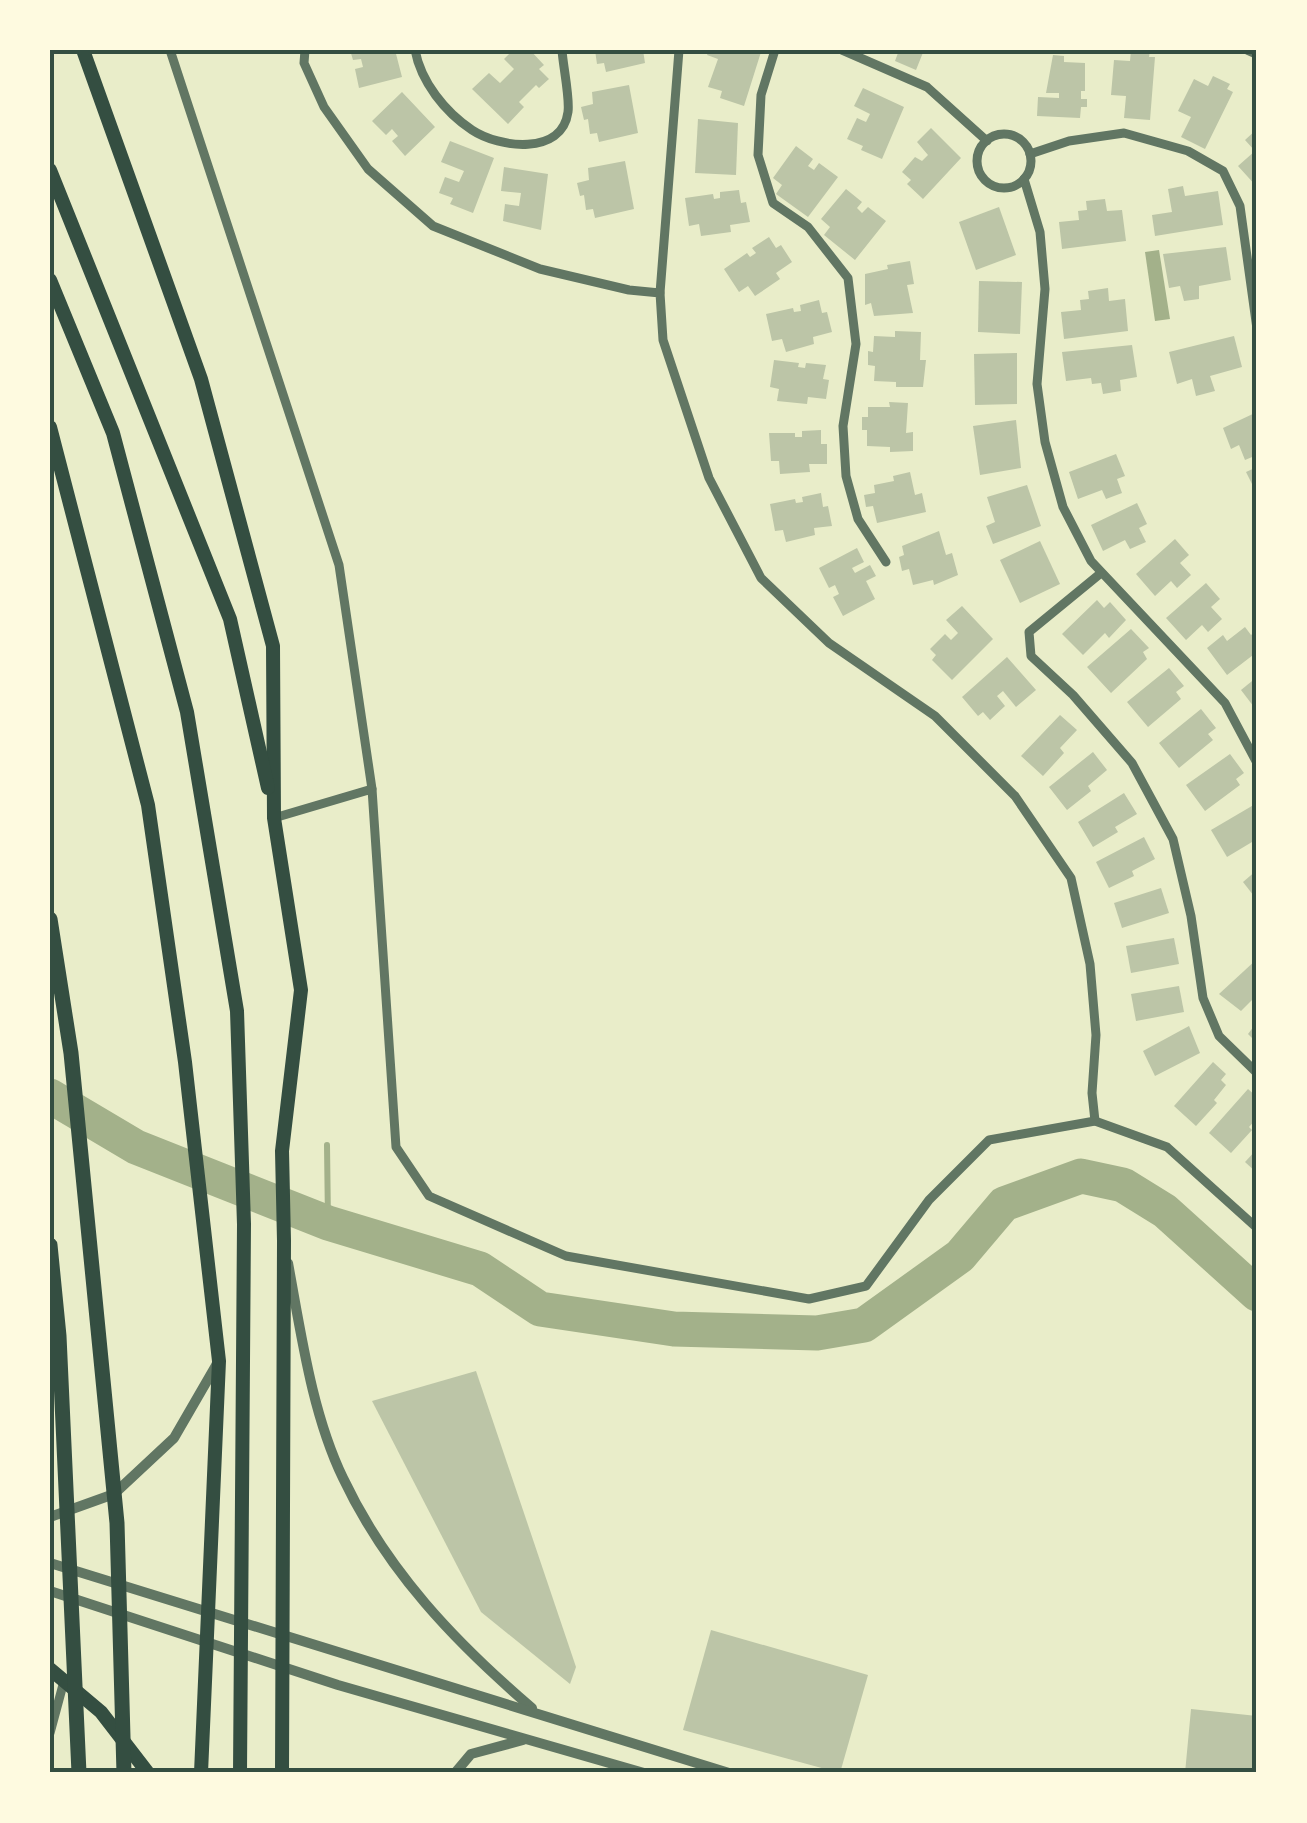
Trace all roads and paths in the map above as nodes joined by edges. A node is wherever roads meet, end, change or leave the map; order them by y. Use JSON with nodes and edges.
{"nodes":[{"id":1,"x":82,"y":50,"type":"edge"},
{"id":2,"x":170,"y":50,"type":"edge"},
{"id":3,"x":306,"y":50,"type":"edge"},
{"id":4,"x":414,"y":50,"type":"edge"},
{"id":5,"x":562,"y":50,"type":"edge"},
{"id":6,"x":679,"y":50,"type":"edge"},
{"id":7,"x":774,"y":50,"type":"edge"},
{"id":8,"x":842,"y":50,"type":"edge"},
{"id":9,"x":1248,"y":50,"type":"edge"},
{"id":10,"x":1257,"y":54,"type":"edge"},
{"id":11,"x":987,"y":140,"type":"junction"},
{"id":12,"x":1030,"y":154,"type":"junction"},
{"id":13,"x":50,"y":170,"type":"edge"},
{"id":14,"x":1024,"y":179,"type":"junction"},
{"id":15,"x":50,"y":280,"type":"edge"},
{"id":16,"x":660,"y":293,"type":"junction"},
{"id":17,"x":1257,"y":329,"type":"edge"},
{"id":18,"x":50,"y":427,"type":"edge"},
{"id":19,"x":886,"y":562,"type":"dead end"},
{"id":20,"x":1102,"y":572,"type":"junction"},
{"id":21,"x":1257,"y":763,"type":"edge"},
{"id":22,"x":372,"y":789,"type":"junction"},
{"id":23,"x":274,"y":818,"type":"junction"},
{"id":24,"x":50,"y":919,"type":"edge"},
{"id":25,"x":1257,"y":1072,"type":"edge"},
{"id":26,"x":1095,"y":1121,"type":"junction"},
{"id":27,"x":1257,"y":1228,"type":"edge"},
{"id":28,"x":284,"y":1241,"type":"junction"},
{"id":29,"x":50,"y":1245,"type":"edge"},
{"id":30,"x":219,"y":1361,"type":"junction"},
{"id":31,"x":50,"y":1517,"type":"edge"},
{"id":32,"x":50,"y":1563,"type":"edge"},
{"id":33,"x":50,"y":1590,"type":"edge"},
{"id":34,"x":208,"y":1611,"type":"junction"},
{"id":35,"x":206,"y":1642,"type":"junction"},
{"id":36,"x":50,"y":1669,"type":"edge"},
{"id":37,"x":57,"y":1679,"type":"edge"},
{"id":38,"x":536,"y":1712,"type":"junction"},
{"id":39,"x":50,"y":1734,"type":"edge"},
{"id":40,"x":526,"y":1739,"type":"junction"},
{"id":41,"x":608,"y":1763,"type":"junction"},
{"id":42,"x":79,"y":1773,"type":"edge"},
{"id":43,"x":124,"y":1773,"type":"edge"},
{"id":44,"x":148,"y":1773,"type":"edge"},
{"id":45,"x":200,"y":1773,"type":"edge"},
{"id":46,"x":240,"y":1773,"type":"edge"},
{"id":47,"x":282,"y":1773,"type":"edge"},
{"id":48,"x":455,"y":1773,"type":"edge"},
{"id":49,"x":620,"y":1773,"type":"edge"},
{"id":50,"x":644,"y":1773,"type":"edge"},
{"id":51,"x":728,"y":1773,"type":"edge"}],
"edges":[{"from":1,"to":23,"type":"highway"},
{"from":2,"to":22,"type":"street"},
{"from":3,"to":16,"type":"street"},
{"from":4,"to":5,"type":"street"},
{"from":6,"to":16,"type":"street"},
{"from":7,"to":19,"type":"street"},
{"from":8,"to":11,"type":"street"},
{"from":9,"to":10,"type":"street"},
{"from":11,"to":12,"type":"street"},
{"from":11,"to":14,"type":"street"},
{"from":12,"to":14,"type":"street"},
{"from":12,"to":17,"type":"street"},
{"from":13,"to":23,"type":"highway"},
{"from":14,"to":20,"type":"street"},
{"from":15,"to":46,"type":"highway"},
{"from":16,"to":26,"type":"street"},
{"from":18,"to":30,"type":"highway"},
{"from":20,"to":21,"type":"street"},
{"from":20,"to":25,"type":"street"},
{"from":22,"to":23,"type":"street"},
{"from":22,"to":26,"type":"street"},
{"from":23,"to":28,"type":"highway"},
{"from":24,"to":43,"type":"highway"},
{"from":26,"to":27,"type":"street"},
{"from":28,"to":38,"type":"street"},
{"from":28,"to":47,"type":"highway"},
{"from":29,"to":42,"type":"highway"},
{"from":30,"to":31,"type":"street"},
{"from":30,"to":34,"type":"highway"},
{"from":32,"to":34,"type":"street"},
{"from":33,"to":35,"type":"street"},
{"from":34,"to":35,"type":"highway"},
{"from":34,"to":38,"type":"street"},
{"from":35,"to":40,"type":"street"},
{"from":35,"to":45,"type":"highway"},
{"from":36,"to":37,"type":"highway"},
{"from":37,"to":39,"type":"street"},
{"from":37,"to":44,"type":"highway"},
{"from":38,"to":51,"type":"street"},
{"from":40,"to":41,"type":"street"},
{"from":40,"to":48,"type":"street"},
{"from":41,"to":49,"type":"street"},
{"from":41,"to":50,"type":"street"}]}
